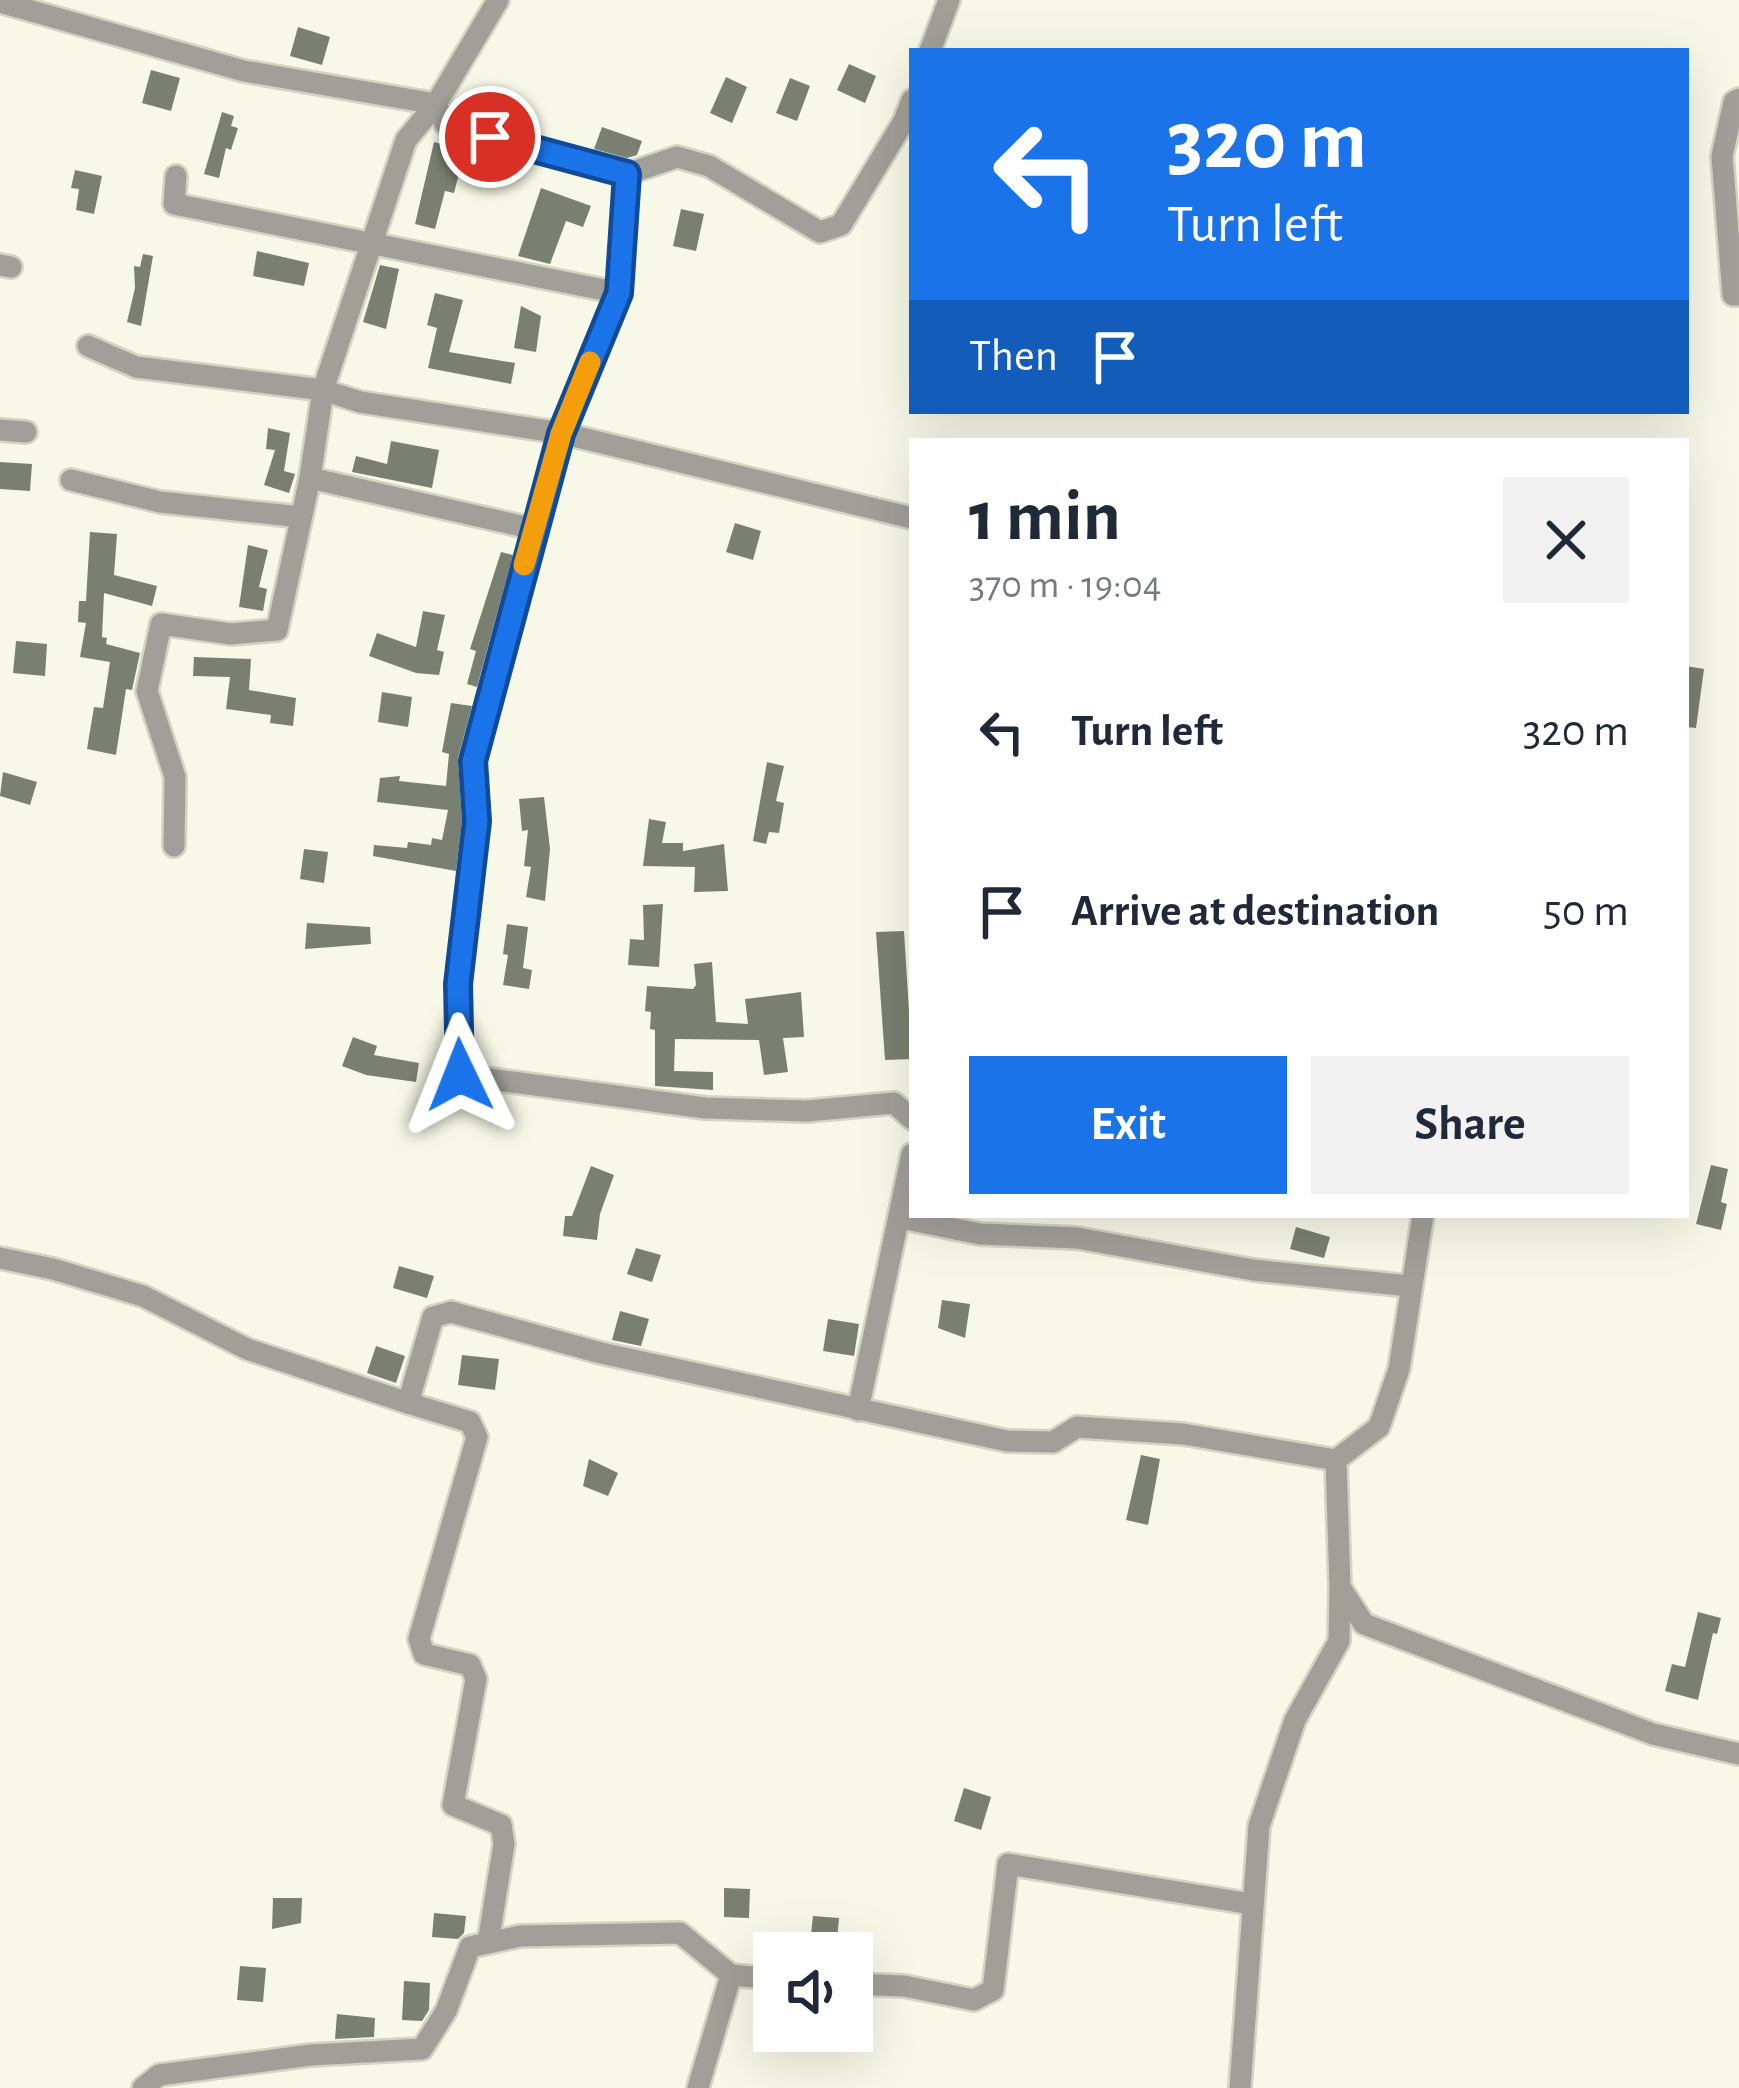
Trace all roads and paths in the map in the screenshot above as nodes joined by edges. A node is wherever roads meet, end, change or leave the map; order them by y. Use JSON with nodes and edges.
{"nodes":[{"id":1,"x":498,"y":0,"type":"edge"},
{"id":2,"x":949,"y":0,"type":"edge"},
{"id":3,"x":5,"y":2,"type":"edge"},
{"id":4,"x":931,"y":48,"type":"edge"},
{"id":5,"x":1739,"y":98,"type":"edge"},
{"id":6,"x":436,"y":104,"type":"junction"},
{"id":7,"x":909,"y":108,"type":"edge"},
{"id":8,"x":627,"y":174,"type":"junction"},
{"id":9,"x":176,"y":176,"type":"dead end"},
{"id":10,"x":368,"y":243,"type":"junction"},
{"id":11,"x":619,"y":293,"type":"junction"},
{"id":12,"x":1739,"y":295,"type":"edge"},
{"id":13,"x":88,"y":346,"type":"dead end"},
{"id":14,"x":323,"y":390,"type":"junction"},
{"id":15,"x":0,"y":430,"type":"edge"},
{"id":16,"x":26,"y":432,"type":"dead end"},
{"id":17,"x":561,"y":434,"type":"junction"},
{"id":18,"x":310,"y":478,"type":"junction"},
{"id":19,"x":71,"y":480,"type":"dead end"},
{"id":20,"x":301,"y":517,"type":"junction"},
{"id":21,"x":909,"y":517,"type":"edge"},
{"id":22,"x":534,"y":529,"type":"junction"},
{"id":23,"x":174,"y":846,"type":"dead end"},
{"id":24,"x":909,"y":1116,"type":"edge"},
{"id":25,"x":909,"y":1171,"type":"edge"},
{"id":26,"x":901,"y":1218,"type":"junction"},
{"id":27,"x":1422,"y":1218,"type":"edge"},
{"id":28,"x":0,"y":1258,"type":"edge"},
{"id":29,"x":1409,"y":1286,"type":"junction"},
{"id":30,"x":408,"y":1402,"type":"junction"},
{"id":31,"x":858,"y":1410,"type":"junction"},
{"id":32,"x":1336,"y":1460,"type":"junction"},
{"id":33,"x":1340,"y":1587,"type":"junction"},
{"id":34,"x":1739,"y":1754,"type":"edge"},
{"id":35,"x":1251,"y":1904,"type":"junction"},
{"id":36,"x":488,"y":1943,"type":"junction"},
{"id":37,"x":731,"y":1975,"type":"junction"},
{"id":38,"x":753,"y":1977,"type":"edge"},
{"id":39,"x":873,"y":1985,"type":"edge"},
{"id":40,"x":265,"y":2064,"type":"junction"},
{"id":41,"x":143,"y":2088,"type":"edge"},
{"id":42,"x":263,"y":2088,"type":"edge"},
{"id":43,"x":698,"y":2088,"type":"edge"},
{"id":44,"x":1240,"y":2088,"type":"edge"}],
"edges":[{"from":1,"to":6,"type":"street"},
{"from":2,"to":4,"type":"street"},
{"from":3,"to":6,"type":"street"},
{"from":5,"to":12,"type":"street"},
{"from":6,"to":8,"type":"street"},
{"from":6,"to":10,"type":"street"},
{"from":7,"to":8,"type":"street"},
{"from":8,"to":11,"type":"street"},
{"from":9,"to":10,"type":"street"},
{"from":10,"to":11,"type":"street"},
{"from":10,"to":14,"type":"street"},
{"from":11,"to":17,"type":"street"},
{"from":13,"to":14,"type":"street"},
{"from":14,"to":17,"type":"street"},
{"from":14,"to":18,"type":"street"},
{"from":15,"to":16,"type":"street"},
{"from":17,"to":21,"type":"street"},
{"from":17,"to":22,"type":"street"},
{"from":18,"to":20,"type":"street"},
{"from":18,"to":22,"type":"street"},
{"from":19,"to":20,"type":"street"},
{"from":20,"to":23,"type":"street"},
{"from":22,"to":24,"type":"street"},
{"from":25,"to":26,"type":"street"},
{"from":26,"to":29,"type":"street"},
{"from":26,"to":31,"type":"street"},
{"from":27,"to":29,"type":"street"},
{"from":28,"to":30,"type":"street"},
{"from":29,"to":32,"type":"street"},
{"from":30,"to":31,"type":"street"},
{"from":30,"to":36,"type":"street"},
{"from":31,"to":32,"type":"street"},
{"from":32,"to":33,"type":"street"},
{"from":33,"to":34,"type":"street"},
{"from":33,"to":35,"type":"street"},
{"from":35,"to":39,"type":"street"},
{"from":35,"to":44,"type":"street"},
{"from":36,"to":37,"type":"street"},
{"from":36,"to":40,"type":"street"},
{"from":37,"to":38,"type":"street"},
{"from":37,"to":43,"type":"street"},
{"from":40,"to":41,"type":"street"},
{"from":40,"to":42,"type":"street"}]}
